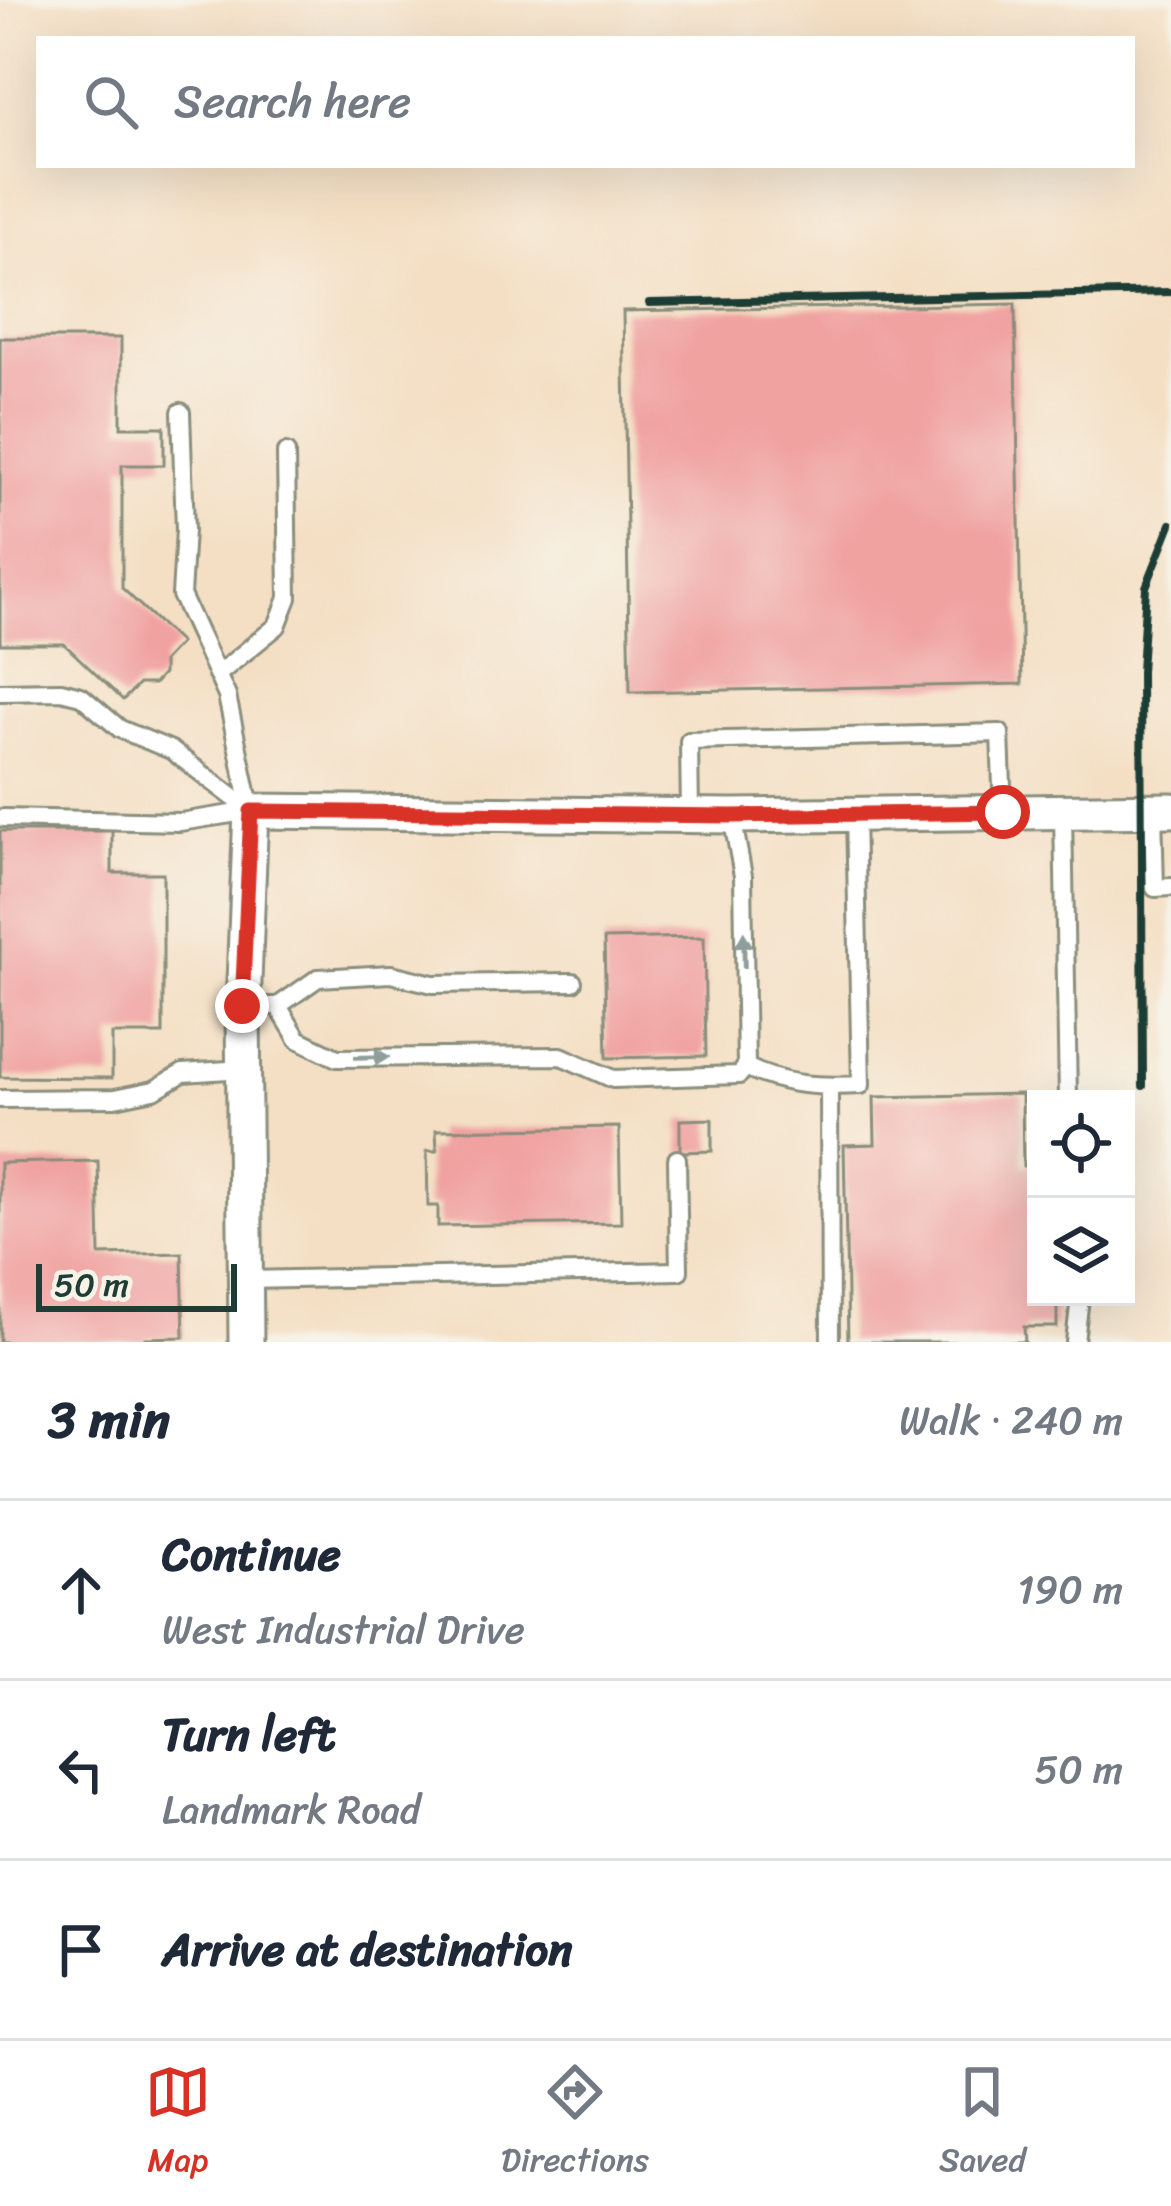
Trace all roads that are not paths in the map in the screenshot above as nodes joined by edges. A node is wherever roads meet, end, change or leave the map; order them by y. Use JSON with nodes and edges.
{"nodes":[{"id":1,"x":181,"y":412,"type":"dead end"},
{"id":2,"x":286,"y":453,"type":"dead end"},
{"id":3,"x":217,"y":675,"type":"junction"},
{"id":4,"x":0,"y":692,"type":"edge"},
{"id":5,"x":1162,"y":810,"type":"edge"},
{"id":6,"x":251,"y":811,"type":"junction"},
{"id":7,"x":1003,"y":812,"type":"junction"},
{"id":8,"x":1063,"y":812,"type":"junction"},
{"id":9,"x":855,"y":814,"type":"junction"},
{"id":10,"x":690,"y":815,"type":"junction"},
{"id":11,"x":732,"y":816,"type":"junction"},
{"id":12,"x":3,"y":818,"type":"dead end"},
{"id":13,"x":1171,"y":887,"type":"edge"},
{"id":14,"x":573,"y":982,"type":"dead end"},
{"id":15,"x":242,"y":1006,"type":"junction"},
{"id":16,"x":278,"y":1006,"type":"junction"},
{"id":17,"x":746,"y":1067,"type":"junction"},
{"id":18,"x":243,"y":1069,"type":"junction"},
{"id":19,"x":829,"y":1087,"type":"junction"},
{"id":20,"x":1068,"y":1090,"type":"edge"},
{"id":21,"x":0,"y":1099,"type":"edge"},
{"id":22,"x":677,"y":1159,"type":"dead end"},
{"id":23,"x":245,"y":1280,"type":"junction"},
{"id":24,"x":1079,"y":1306,"type":"edge"},
{"id":25,"x":246,"y":1342,"type":"edge"},
{"id":26,"x":830,"y":1342,"type":"edge"},
{"id":27,"x":1075,"y":1342,"type":"edge"}],
"edges":[{"from":1,"to":3,"type":"lane"},
{"from":2,"to":3,"type":"lane"},
{"from":3,"to":6,"type":"lane"},
{"from":4,"to":6,"type":"lane"},
{"from":5,"to":8,"type":"street"},
{"from":5,"to":13,"type":"lane"},
{"from":6,"to":10,"type":"street"},
{"from":6,"to":12,"type":"lane"},
{"from":6,"to":15,"type":"street"},
{"from":7,"to":8,"type":"street"},
{"from":7,"to":9,"type":"street"},
{"from":7,"to":10,"type":"lane"},
{"from":8,"to":20,"type":"lane"},
{"from":9,"to":11,"type":"street"},
{"from":9,"to":19,"type":"lane"},
{"from":10,"to":11,"type":"street"},
{"from":17,"to":11,"type":"lane","one_way":true},
{"from":14,"to":16,"type":"lane"},
{"from":15,"to":16,"type":"lane"},
{"from":15,"to":18,"type":"street"},
{"from":16,"to":17,"type":"lane","one_way":true},
{"from":17,"to":19,"type":"lane"},
{"from":18,"to":21,"type":"lane"},
{"from":18,"to":23,"type":"street"},
{"from":19,"to":26,"type":"lane"},
{"from":22,"to":23,"type":"lane"},
{"from":23,"to":25,"type":"street"},
{"from":24,"to":27,"type":"lane"}]}
